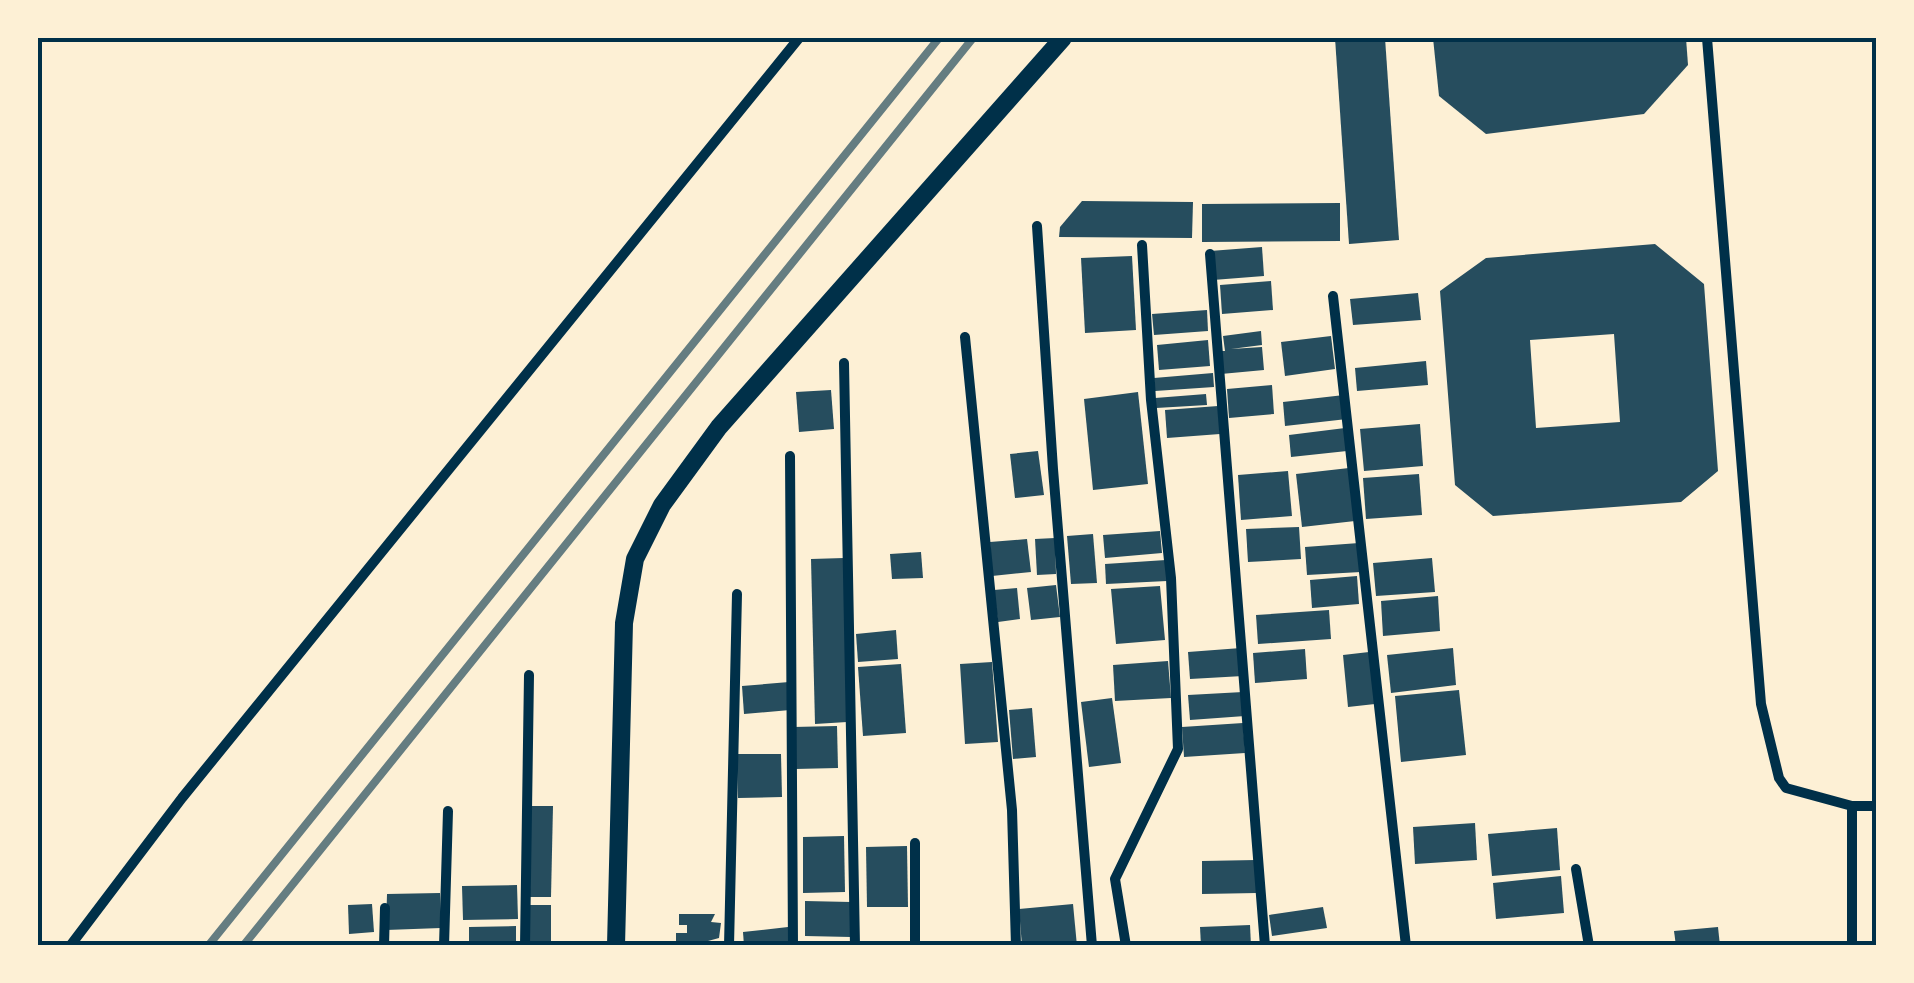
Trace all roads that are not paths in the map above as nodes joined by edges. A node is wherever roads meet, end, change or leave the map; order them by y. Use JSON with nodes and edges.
{"nodes":[{"id":1,"x":799,"y":38,"type":"edge"},
{"id":2,"x":1063,"y":38,"type":"edge"},
{"id":3,"x":1707,"y":38,"type":"edge"},
{"id":4,"x":1037,"y":226,"type":"dead end"},
{"id":5,"x":1142,"y":244,"type":"dead end"},
{"id":6,"x":1210,"y":254,"type":"dead end"},
{"id":7,"x":1333,"y":296,"type":"dead end"},
{"id":8,"x":965,"y":337,"type":"dead end"},
{"id":9,"x":844,"y":363,"type":"dead end"},
{"id":10,"x":790,"y":456,"type":"dead end"},
{"id":11,"x":737,"y":594,"type":"dead end"},
{"id":12,"x":529,"y":674,"type":"dead end"},
{"id":13,"x":1852,"y":806,"type":"junction"},
{"id":14,"x":1876,"y":806,"type":"edge"},
{"id":15,"x":448,"y":811,"type":"dead end"},
{"id":16,"x":915,"y":843,"type":"dead end"},
{"id":17,"x":1576,"y":869,"type":"dead end"},
{"id":18,"x":384,"y":908,"type":"dead end"},
{"id":19,"x":70,"y":946,"type":"edge"},
{"id":20,"x":384,"y":946,"type":"edge"},
{"id":21,"x":444,"y":946,"type":"edge"},
{"id":22,"x":526,"y":946,"type":"edge"},
{"id":23,"x":616,"y":946,"type":"edge"},
{"id":24,"x":728,"y":946,"type":"edge"},
{"id":25,"x":793,"y":946,"type":"edge"},
{"id":26,"x":855,"y":946,"type":"edge"},
{"id":27,"x":915,"y":946,"type":"edge"},
{"id":28,"x":1016,"y":946,"type":"edge"},
{"id":29,"x":1092,"y":946,"type":"edge"},
{"id":30,"x":1126,"y":946,"type":"edge"},
{"id":31,"x":1264,"y":946,"type":"edge"},
{"id":32,"x":1406,"y":946,"type":"edge"},
{"id":33,"x":1589,"y":946,"type":"edge"},
{"id":34,"x":1852,"y":946,"type":"edge"}],
"edges":[{"from":1,"to":19,"type":"street"},
{"from":2,"to":23,"type":"street"},
{"from":3,"to":13,"type":"street"},
{"from":4,"to":29,"type":"street"},
{"from":5,"to":30,"type":"street"},
{"from":6,"to":31,"type":"street"},
{"from":7,"to":32,"type":"street"},
{"from":8,"to":28,"type":"street"},
{"from":9,"to":26,"type":"street"},
{"from":10,"to":25,"type":"street"},
{"from":11,"to":24,"type":"street"},
{"from":12,"to":22,"type":"street"},
{"from":13,"to":14,"type":"street"},
{"from":13,"to":34,"type":"street"},
{"from":15,"to":21,"type":"street"},
{"from":16,"to":27,"type":"street"},
{"from":17,"to":33,"type":"street"},
{"from":18,"to":20,"type":"street"}]}
